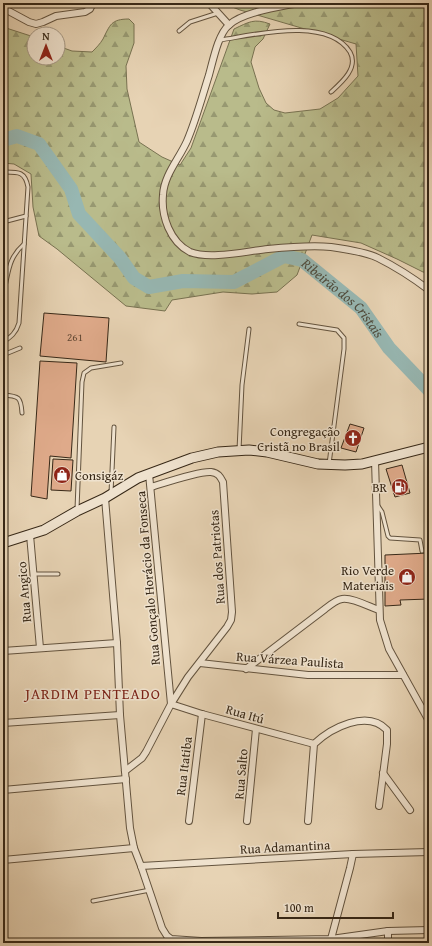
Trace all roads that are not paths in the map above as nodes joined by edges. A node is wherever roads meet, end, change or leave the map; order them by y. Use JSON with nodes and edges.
{"nodes":[{"id":1,"x":93,"y":3,"type":"edge"},
{"id":2,"x":209,"y":3,"type":"edge"},
{"id":3,"x":300,"y":3,"type":"edge"},
{"id":4,"x":3,"y":8,"type":"edge"},
{"id":5,"x":218,"y":13,"type":"junction"},
{"id":6,"x":229,"y":25,"type":"junction"},
{"id":7,"x":179,"y":31,"type":"dead end"},
{"id":8,"x":220,"y":40,"type":"junction"},
{"id":9,"x":330,"y":92,"type":"dead end"},
{"id":10,"x":3,"y":172,"type":"edge"},
{"id":11,"x":26,"y":216,"type":"junction"},
{"id":12,"x":3,"y":222,"type":"edge"},
{"id":13,"x":24,"y":244,"type":"junction"},
{"id":14,"x":429,"y":290,"type":"edge"},
{"id":15,"x":3,"y":294,"type":"edge"},
{"id":16,"x":299,"y":324,"type":"dead end"},
{"id":17,"x":249,"y":329,"type":"dead end"},
{"id":18,"x":3,"y":342,"type":"edge"},
{"id":19,"x":20,"y":348,"type":"dead end"},
{"id":20,"x":3,"y":355,"type":"edge"},
{"id":21,"x":121,"y":364,"type":"dead end"},
{"id":22,"x":3,"y":396,"type":"edge"},
{"id":23,"x":22,"y":413,"type":"dead end"},
{"id":24,"x":114,"y":427,"type":"dead end"},
{"id":25,"x":427,"y":447,"type":"edge"},
{"id":26,"x":239,"y":450,"type":"junction"},
{"id":27,"x":429,"y":458,"type":"edge"},
{"id":28,"x":376,"y":461,"type":"junction"},
{"id":29,"x":329,"y":466,"type":"junction"},
{"id":30,"x":149,"y":474,"type":"junction"},
{"id":31,"x":150,"y":487,"type":"junction"},
{"id":32,"x":108,"y":496,"type":"junction"},
{"id":33,"x":376,"y":504,"type":"junction"},
{"id":34,"x":77,"y":511,"type":"junction"},
{"id":35,"x":30,"y":535,"type":"junction"},
{"id":36,"x":3,"y":543,"type":"edge"},
{"id":37,"x":422,"y":551,"type":"dead end"},
{"id":38,"x":34,"y":574,"type":"junction"},
{"id":39,"x":58,"y":574,"type":"dead end"},
{"id":40,"x":379,"y":610,"type":"junction"},
{"id":41,"x":117,"y":643,"type":"junction"},
{"id":42,"x":40,"y":648,"type":"junction"},
{"id":43,"x":3,"y":651,"type":"edge"},
{"id":44,"x":200,"y":663,"type":"junction"},
{"id":45,"x":246,"y":669,"type":"junction"},
{"id":46,"x":403,"y":675,"type":"junction"},
{"id":47,"x":171,"y":704,"type":"junction"},
{"id":48,"x":202,"y":714,"type":"junction"},
{"id":49,"x":120,"y":715,"type":"junction"},
{"id":50,"x":429,"y":721,"type":"edge"},
{"id":51,"x":3,"y":723,"type":"edge"},
{"id":52,"x":256,"y":729,"type":"junction"},
{"id":53,"x":314,"y":744,"type":"junction"},
{"id":54,"x":125,"y":771,"type":"junction"},
{"id":55,"x":383,"y":773,"type":"junction"},
{"id":56,"x":126,"y":779,"type":"junction"},
{"id":57,"x":3,"y":790,"type":"edge"},
{"id":58,"x":379,"y":806,"type":"dead end"},
{"id":59,"x":410,"y":810,"type":"dead end"},
{"id":60,"x":189,"y":821,"type":"dead end"},
{"id":61,"x":247,"y":821,"type":"dead end"},
{"id":62,"x":308,"y":821,"type":"dead end"},
{"id":63,"x":134,"y":848,"type":"junction"},
{"id":64,"x":429,"y":852,"type":"edge"},
{"id":65,"x":353,"y":854,"type":"junction"},
{"id":66,"x":3,"y":860,"type":"edge"},
{"id":67,"x":141,"y":866,"type":"junction"},
{"id":68,"x":150,"y":890,"type":"junction"},
{"id":69,"x":93,"y":901,"type":"dead end"},
{"id":70,"x":429,"y":930,"type":"edge"},
{"id":71,"x":388,"y":931,"type":"junction"},
{"id":72,"x":331,"y":938,"type":"junction"},
{"id":73,"x":244,"y":941,"type":"edge"},
{"id":74,"x":322,"y":941,"type":"edge"},
{"id":75,"x":388,"y":943,"type":"edge"}],
"edges":[{"from":1,"to":4,"type":"street"},
{"from":2,"to":5,"type":"street"},
{"from":3,"to":6,"type":"street"},
{"from":5,"to":6,"type":"street"},
{"from":5,"to":7,"type":"lane"},
{"from":6,"to":8,"type":"street"},
{"from":8,"to":9,"type":"lane"},
{"from":8,"to":14,"type":"street"},
{"from":10,"to":11,"type":"lane"},
{"from":11,"to":12,"type":"lane"},
{"from":11,"to":13,"type":"lane"},
{"from":13,"to":15,"type":"lane"},
{"from":13,"to":18,"type":"lane"},
{"from":16,"to":29,"type":"lane"},
{"from":17,"to":26,"type":"lane"},
{"from":19,"to":20,"type":"lane"},
{"from":21,"to":34,"type":"lane"},
{"from":22,"to":23,"type":"lane"},
{"from":24,"to":32,"type":"lane"},
{"from":25,"to":27,"type":"lane"},
{"from":25,"to":28,"type":"street"},
{"from":26,"to":29,"type":"street"},
{"from":26,"to":30,"type":"street"},
{"from":28,"to":29,"type":"street"},
{"from":28,"to":33,"type":"street"},
{"from":30,"to":31,"type":"street","name":"Rua Gonçalo Horácio da Fonseca"},
{"from":30,"to":32,"type":"street"},
{"from":31,"to":44,"type":"street","name":"Rua dos Patriotas"},
{"from":31,"to":47,"type":"street","name":"Rua Gonçalo Horácio da Fonseca"},
{"from":32,"to":34,"type":"street"},
{"from":32,"to":41,"type":"street"},
{"from":33,"to":37,"type":"lane"},
{"from":33,"to":40,"type":"street"},
{"from":34,"to":35,"type":"street"},
{"from":35,"to":36,"type":"street"},
{"from":35,"to":38,"type":"street","name":"Rua Angico"},
{"from":38,"to":39,"type":"lane"},
{"from":38,"to":42,"type":"street","name":"Rua Angico"},
{"from":40,"to":45,"type":"street"},
{"from":40,"to":46,"type":"street"},
{"from":41,"to":42,"type":"street"},
{"from":41,"to":49,"type":"street"},
{"from":42,"to":43,"type":"street"},
{"from":44,"to":45,"type":"street","name":"Rua Várzea Paulista"},
{"from":44,"to":47,"type":"street","name":"Rua dos Patriotas"},
{"from":45,"to":46,"type":"street","name":"Rua Várzea Paulista"},
{"from":46,"to":50,"type":"street"},
{"from":47,"to":48,"type":"street","name":"Rua Itú"},
{"from":47,"to":54,"type":"street","name":"Rua dos Patriotas"},
{"from":48,"to":52,"type":"street","name":"Rua Itú"},
{"from":48,"to":60,"type":"street","name":"Rua Itatiba"},
{"from":49,"to":51,"type":"street"},
{"from":49,"to":54,"type":"street"},
{"from":52,"to":53,"type":"street","name":"Rua Itú"},
{"from":52,"to":61,"type":"street","name":"Rua Salto"},
{"from":53,"to":55,"type":"street"},
{"from":53,"to":62,"type":"street"},
{"from":54,"to":56,"type":"street"},
{"from":55,"to":58,"type":"street"},
{"from":55,"to":59,"type":"street"},
{"from":56,"to":57,"type":"street"},
{"from":56,"to":63,"type":"street"},
{"from":63,"to":66,"type":"street"},
{"from":63,"to":67,"type":"street"},
{"from":64,"to":65,"type":"street","name":"Rua Adamantina"},
{"from":65,"to":67,"type":"street","name":"Rua Adamantina"},
{"from":65,"to":72,"type":"street"},
{"from":67,"to":68,"type":"street"},
{"from":68,"to":69,"type":"lane"},
{"from":68,"to":73,"type":"street"},
{"from":70,"to":71,"type":"street"},
{"from":71,"to":72,"type":"street"},
{"from":71,"to":75,"type":"street"},
{"from":72,"to":74,"type":"street"},
{"from":73,"to":74,"type":"street"}]}
